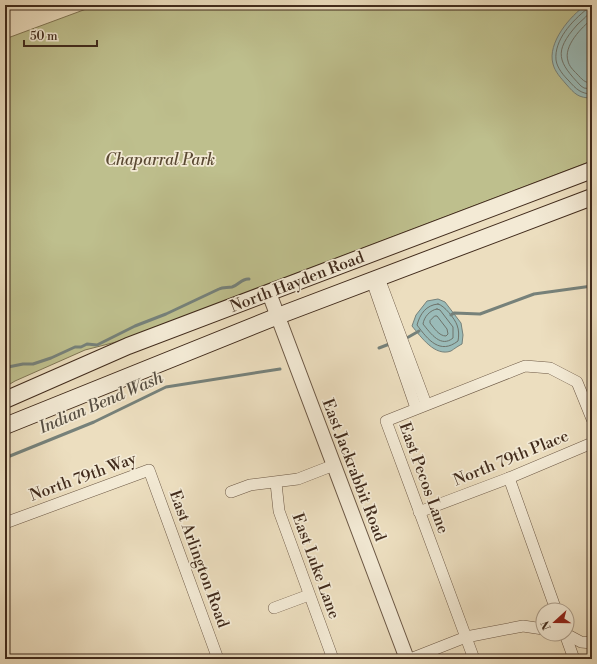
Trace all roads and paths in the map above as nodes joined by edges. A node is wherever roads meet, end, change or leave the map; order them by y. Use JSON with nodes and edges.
{"nodes":[{"id":1,"x":592,"y":170,"type":"edge"},
{"id":2,"x":592,"y":197,"type":"edge"},
{"id":3,"x":376,"y":279,"type":"junction"},
{"id":4,"x":269,"y":293,"type":"junction"},
{"id":5,"x":278,"y":316,"type":"junction"},
{"id":6,"x":5,"y":386,"type":"edge"},
{"id":7,"x":26,"y":391,"type":"junction"},
{"id":8,"x":5,"y":400,"type":"edge"},
{"id":9,"x":426,"y":404,"type":"junction"},
{"id":10,"x":416,"y":408,"type":"junction"},
{"id":11,"x":592,"y":419,"type":"edge"},
{"id":12,"x":5,"y":426,"type":"edge"},
{"id":13,"x":592,"y":443,"type":"edge"},
{"id":14,"x":334,"y":465,"type":"junction"},
{"id":15,"x":149,"y":470,"type":"joint"},
{"id":16,"x":509,"y":478,"type":"junction"},
{"id":17,"x":276,"y":483,"type":"junction"},
{"id":18,"x":231,"y":492,"type":"dead end"},
{"id":19,"x":419,"y":512,"type":"junction"},
{"id":20,"x":5,"y":523,"type":"edge"},
{"id":21,"x":310,"y":595,"type":"junction"},
{"id":22,"x":553,"y":602,"type":"edge"},
{"id":23,"x":274,"y":608,"type":"dead end"},
{"id":24,"x":535,"y":628,"type":"edge"},
{"id":25,"x":466,"y":637,"type":"junction"},
{"id":26,"x":575,"y":639,"type":"edge"},
{"id":27,"x":569,"y":642,"type":"edge"},
{"id":28,"x":592,"y":643,"type":"edge"},
{"id":29,"x":218,"y":659,"type":"edge"},
{"id":30,"x":333,"y":659,"type":"edge"},
{"id":31,"x":407,"y":659,"type":"edge"},
{"id":32,"x":410,"y":659,"type":"edge"},
{"id":33,"x":474,"y":659,"type":"edge"},
{"id":34,"x":574,"y":659,"type":"edge"}],
"edges":[{"from":1,"to":4,"type":"main road","name":"North Hayden Road"},
{"from":2,"to":3,"type":"main road","name":"North Hayden Road"},
{"from":3,"to":5,"type":"main road","name":"North Hayden Road"},
{"from":3,"to":9,"type":"street","name":"East Pecos Lane"},
{"from":3,"to":10,"type":"street","name":"East Pecos Lane"},
{"from":4,"to":5,"type":"street","name":"East Jackrabbit Road"},
{"from":4,"to":7,"type":"main road","name":"North Hayden Road"},
{"from":5,"to":12,"type":"main road","name":"North Hayden Road"},
{"from":5,"to":14,"type":"street","name":"East Jackrabbit Road"},
{"from":6,"to":7,"type":"main road"},
{"from":7,"to":8,"type":"main road","name":"North Hayden Road"},
{"from":9,"to":10,"type":"street"},
{"from":9,"to":11,"type":"street"},
{"from":10,"to":19,"type":"street","name":"East Pecos Lane"},
{"from":13,"to":16,"type":"street","name":"North 79th Place"},
{"from":14,"to":17,"type":"street"},
{"from":14,"to":31,"type":"street","name":"East Jackrabbit Road"},
{"from":15,"to":20,"type":"street","name":"North 79th Way"},
{"from":15,"to":29,"type":"street","name":"East Arlington Road"},
{"from":16,"to":19,"type":"street","name":"North 79th Place"},
{"from":16,"to":22,"type":"street"},
{"from":17,"to":18,"type":"street"},
{"from":17,"to":21,"type":"street","name":"East Luke Lane"},
{"from":19,"to":25,"type":"street","name":"East Pecos Lane"},
{"from":21,"to":23,"type":"street"},
{"from":21,"to":30,"type":"street","name":"East Luke Lane"},
{"from":24,"to":25,"type":"street"},
{"from":25,"to":32,"type":"street"},
{"from":25,"to":33,"type":"street","name":"East Pecos Lane"},
{"from":26,"to":28,"type":"street"},
{"from":27,"to":34,"type":"street"}]}
